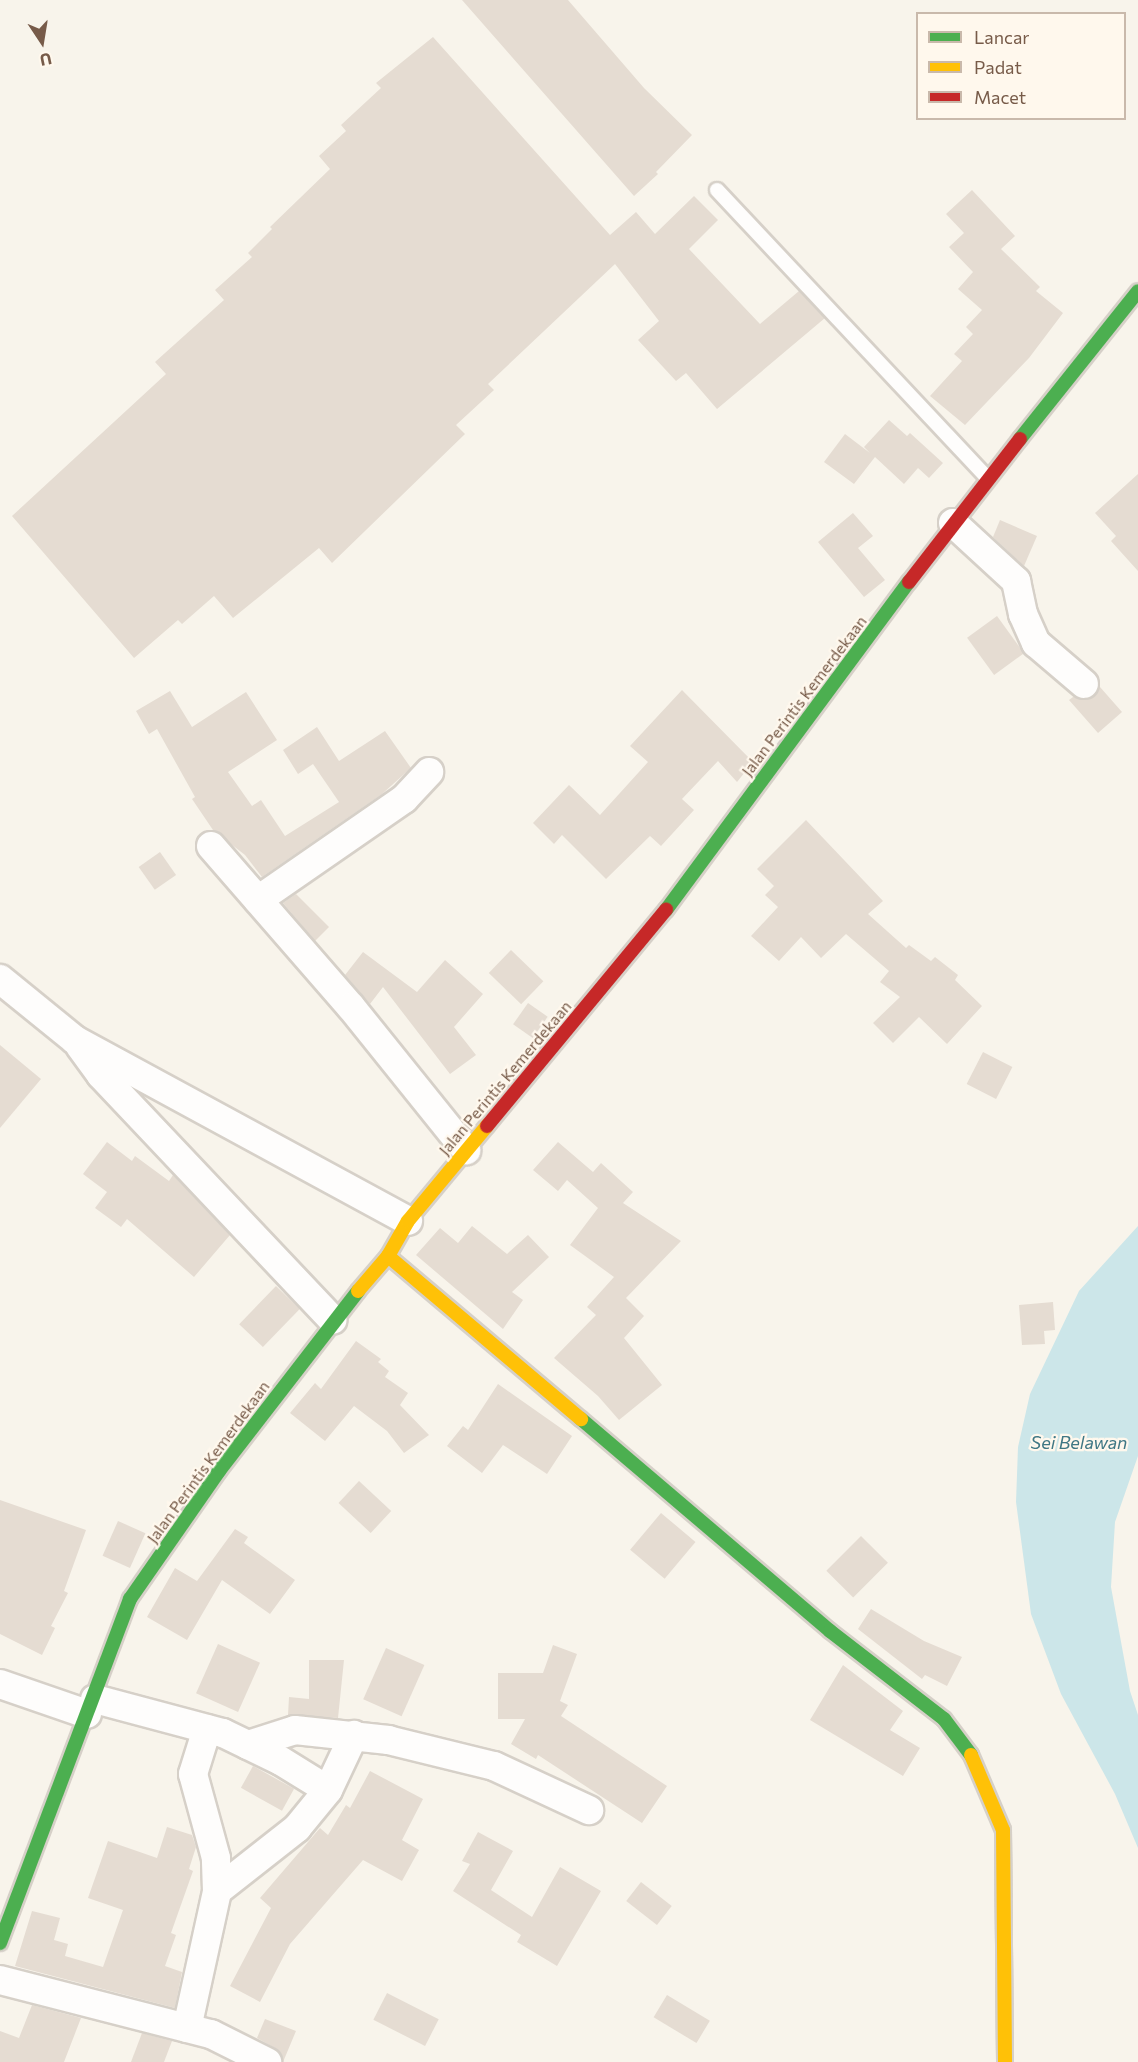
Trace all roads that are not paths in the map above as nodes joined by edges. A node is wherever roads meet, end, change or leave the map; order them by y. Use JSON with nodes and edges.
{"nodes":[{"id":1,"x":717,"y":190,"type":"dead end"},
{"id":2,"x":1138,"y":291,"type":"edge"},
{"id":3,"x":988,"y":479,"type":"junction"},
{"id":4,"x":953,"y":523,"type":"junction"},
{"id":5,"x":1084,"y":684,"type":"dead end"},
{"id":6,"x":429,"y":772,"type":"dead end"},
{"id":7,"x":211,"y":846,"type":"dead end"},
{"id":8,"x":258,"y":900,"type":"junction"},
{"id":9,"x":0,"y":980,"type":"edge"},
{"id":10,"x":75,"y":1040,"type":"junction"},
{"id":11,"x":466,"y":1150,"type":"junction"},
{"id":12,"x":408,"y":1221,"type":"junction"},
{"id":13,"x":388,"y":1256,"type":"junction"},
{"id":14,"x":333,"y":1320,"type":"junction"},
{"id":15,"x":0,"y":1684,"type":"edge"},
{"id":16,"x":91,"y":1706,"type":"junction"},
{"id":17,"x":207,"y":1729,"type":"junction"},
{"id":18,"x":354,"y":1735,"type":"junction"},
{"id":19,"x":248,"y":1745,"type":"junction"},
{"id":20,"x":328,"y":1790,"type":"junction"},
{"id":21,"x":589,"y":1810,"type":"dead end"},
{"id":22,"x":218,"y":1891,"type":"junction"},
{"id":23,"x":3,"y":1926,"type":"edge"},
{"id":24,"x":0,"y":1980,"type":"edge"},
{"id":25,"x":187,"y":2028,"type":"junction"},
{"id":26,"x":267,"y":2062,"type":"edge"},
{"id":27,"x":1005,"y":2062,"type":"edge"}],
"edges":[{"from":1,"to":3,"type":"lane"},
{"from":2,"to":3,"type":"main road","name":"Jalan Perintis Kemerdekaan"},
{"from":3,"to":4,"type":"main road","name":"Jalan Perintis Kemerdekaan"},
{"from":4,"to":5,"type":"street"},
{"from":4,"to":11,"type":"main road","name":"Jalan Perintis Kemerdekaan"},
{"from":6,"to":8,"type":"street"},
{"from":7,"to":8,"type":"street"},
{"from":8,"to":11,"type":"street"},
{"from":9,"to":10,"type":"street"},
{"from":10,"to":12,"type":"street"},
{"from":10,"to":14,"type":"street"},
{"from":11,"to":12,"type":"main road","name":"Jalan Perintis Kemerdekaan"},
{"from":12,"to":13,"type":"main road","name":"Jalan Perintis Kemerdekaan"},
{"from":13,"to":14,"type":"main road","name":"Jalan Perintis Kemerdekaan"},
{"from":13,"to":27,"type":"main road"},
{"from":14,"to":16,"type":"main road","name":"Jalan Perintis Kemerdekaan"},
{"from":15,"to":16,"type":"street"},
{"from":16,"to":17,"type":"street"},
{"from":16,"to":23,"type":"main road","name":"Jalan Perintis Kemerdekaan"},
{"from":17,"to":19,"type":"street"},
{"from":17,"to":22,"type":"street"},
{"from":18,"to":19,"type":"street"},
{"from":18,"to":20,"type":"street"},
{"from":18,"to":21,"type":"street"},
{"from":19,"to":20,"type":"street"},
{"from":20,"to":22,"type":"street"},
{"from":22,"to":25,"type":"street"},
{"from":24,"to":25,"type":"street"},
{"from":25,"to":26,"type":"street"}]}
